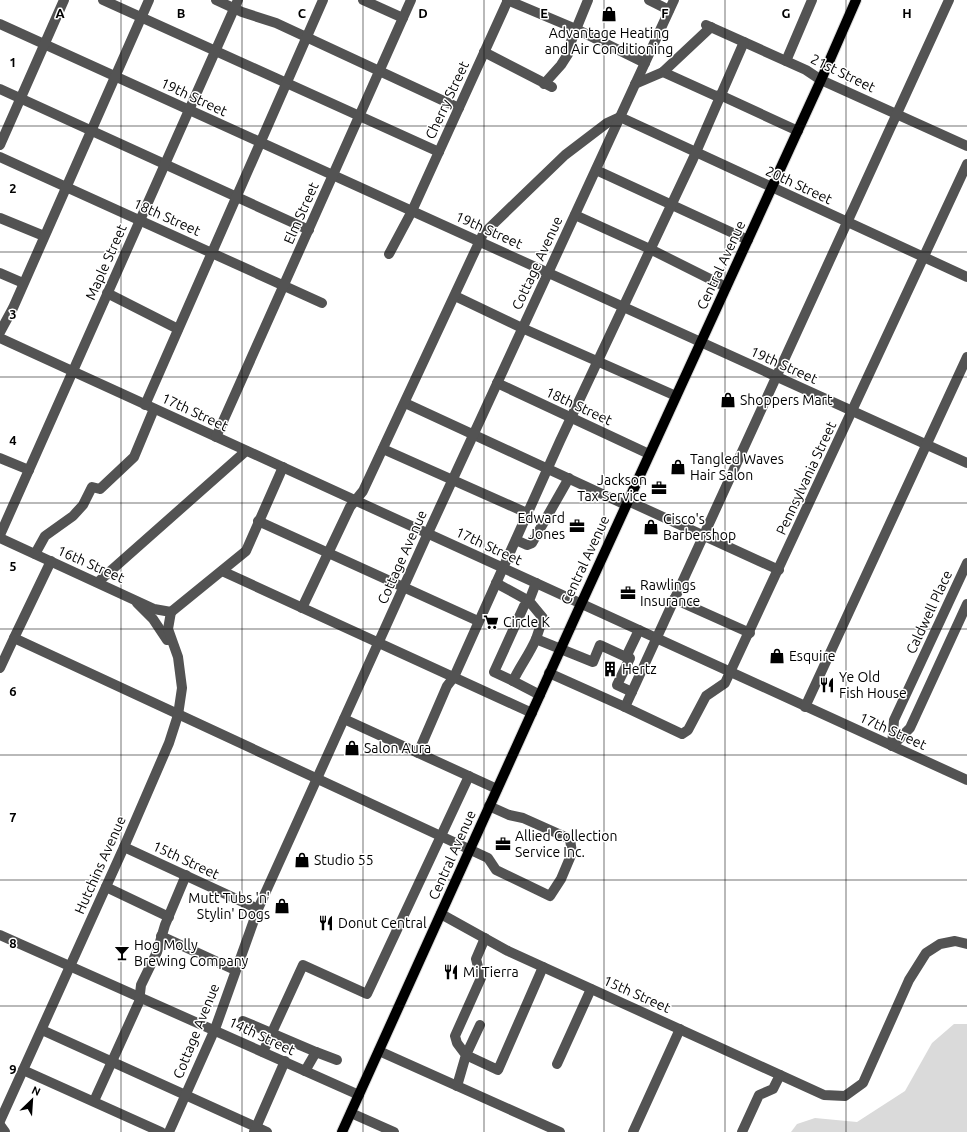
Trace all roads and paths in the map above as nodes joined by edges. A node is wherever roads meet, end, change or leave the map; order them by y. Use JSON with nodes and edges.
{"nodes":[{"id":1,"x":64,"y":0,"type":"edge"},
{"id":2,"x":103,"y":0,"type":"edge"},
{"id":3,"x":149,"y":0,"type":"edge"},
{"id":4,"x":216,"y":0,"type":"edge"},
{"id":5,"x":323,"y":0,"type":"edge"},
{"id":6,"x":363,"y":0,"type":"edge"},
{"id":7,"x":411,"y":0,"type":"edge"},
{"id":8,"x":508,"y":0,"type":"edge"},
{"id":9,"x":588,"y":0,"type":"edge"},
{"id":10,"x":649,"y":0,"type":"edge"},
{"id":11,"x":674,"y":0,"type":"edge"},
{"id":12,"x":812,"y":0,"type":"edge"},
{"id":13,"x":856,"y":0,"type":"edge"},
{"id":14,"x":949,"y":0,"type":"edge"},
{"id":15,"x":236,"y":4,"type":"edge"},
{"id":16,"x":669,"y":10,"type":"junction"},
{"id":17,"x":141,"y":18,"type":"junction"},
{"id":18,"x":403,"y":18,"type":"junction"},
{"id":19,"x":0,"y":24,"type":"edge"},
{"id":20,"x":576,"y":29,"type":"junction"},
{"id":21,"x":307,"y":38,"type":"junction"},
{"id":22,"x":744,"y":42,"type":"junction"},
{"id":23,"x":45,"y":44,"type":"junction"},
{"id":24,"x":215,"y":51,"type":"junction"},
{"id":25,"x":484,"y":52,"type":"junction"},
{"id":26,"x":786,"y":61,"type":"junction"},
{"id":27,"x":645,"y":63,"type":"junction"},
{"id":28,"x":379,"y":71,"type":"junction"},
{"id":29,"x":663,"y":72,"type":"junction"},
{"id":30,"x":116,"y":76,"type":"junction"},
{"id":31,"x":821,"y":80,"type":"junction"},
{"id":32,"x":286,"y":84,"type":"junction"},
{"id":33,"x":635,"y":84,"type":"junction"},
{"id":34,"x":0,"y":89,"type":"edge"},
{"id":35,"x":720,"y":95,"type":"junction"},
{"id":36,"x":20,"y":98,"type":"junction"},
{"id":37,"x":459,"y":108,"type":"junction"},
{"id":38,"x":189,"y":110,"type":"junction"},
{"id":39,"x":898,"y":115,"type":"junction"},
{"id":40,"x":359,"y":117,"type":"junction"},
{"id":41,"x":620,"y":117,"type":"junction"},
{"id":42,"x":92,"y":131,"type":"junction"},
{"id":43,"x":798,"y":131,"type":"junction"},
{"id":44,"x":260,"y":142,"type":"junction"},
{"id":45,"x":0,"y":145,"type":"edge"},
{"id":46,"x":967,"y":146,"type":"edge"},
{"id":47,"x":439,"y":152,"type":"junction"},
{"id":48,"x":695,"y":152,"type":"junction"},
{"id":49,"x":0,"y":157,"type":"edge"},
{"id":50,"x":165,"y":164,"type":"junction"},
{"id":51,"x":967,"y":164,"type":"edge"},
{"id":52,"x":596,"y":170,"type":"junction"},
{"id":53,"x":333,"y":175,"type":"junction"},
{"id":54,"x":66,"y":187,"type":"junction"},
{"id":55,"x":772,"y":188,"type":"junction"},
{"id":56,"x":236,"y":196,"type":"junction"},
{"id":57,"x":671,"y":205,"type":"junction"},
{"id":58,"x":412,"y":211,"type":"junction"},
{"id":59,"x":575,"y":215,"type":"junction"},
{"id":60,"x":0,"y":218,"type":"edge"},
{"id":61,"x":140,"y":220,"type":"junction"},
{"id":62,"x":848,"y":223,"type":"junction"},
{"id":63,"x":309,"y":230,"type":"junction"},
{"id":64,"x":44,"y":236,"type":"junction"},
{"id":65,"x":748,"y":240,"type":"junction"},
{"id":66,"x":480,"y":242,"type":"junction"},
{"id":67,"x":650,"y":249,"type":"junction"},
{"id":68,"x":211,"y":253,"type":"junction"},
{"id":69,"x":389,"y":254,"type":"dead end"},
{"id":70,"x":924,"y":257,"type":"junction"},
{"id":71,"x":548,"y":272,"type":"junction"},
{"id":72,"x":0,"y":273,"type":"edge"},
{"id":73,"x":967,"y":277,"type":"edge"},
{"id":74,"x":23,"y":283,"type":"junction"},
{"id":75,"x":284,"y":286,"type":"junction"},
{"id":76,"x":726,"y":287,"type":"junction"},
{"id":77,"x":107,"y":293,"type":"junction"},
{"id":78,"x":455,"y":296,"type":"junction"},
{"id":79,"x":322,"y":303,"type":"dead end"},
{"id":80,"x":624,"y":307,"type":"junction"},
{"id":81,"x":522,"y":328,"type":"junction"},
{"id":82,"x":178,"y":329,"type":"junction"},
{"id":83,"x":0,"y":332,"type":"edge"},
{"id":84,"x":0,"y":338,"type":"edge"},
{"id":85,"x":700,"y":343,"type":"junction"},
{"id":86,"x":967,"y":357,"type":"edge"},
{"id":87,"x":597,"y":362,"type":"junction"},
{"id":88,"x":72,"y":371,"type":"junction"},
{"id":89,"x":776,"y":377,"type":"junction"},
{"id":90,"x":497,"y":383,"type":"junction"},
{"id":91,"x":676,"y":396,"type":"junction"},
{"id":92,"x":405,"y":403,"type":"junction"},
{"id":93,"x":149,"y":407,"type":"junction"},
{"id":94,"x":852,"y":411,"type":"junction"},
{"id":95,"x":572,"y":418,"type":"junction"},
{"id":96,"x":474,"y":434,"type":"junction"},
{"id":97,"x":216,"y":437,"type":"junction"},
{"id":98,"x":926,"y":444,"type":"junction"},
{"id":99,"x":383,"y":449,"type":"junction"},
{"id":100,"x":246,"y":451,"type":"junction"},
{"id":101,"x":649,"y":454,"type":"junction"},
{"id":102,"x":0,"y":458,"type":"edge"},
{"id":103,"x":967,"y":463,"type":"edge"},
{"id":104,"x":283,"y":467,"type":"junction"},
{"id":105,"x":548,"y":468,"type":"junction"},
{"id":106,"x":29,"y":470,"type":"junction"},
{"id":107,"x":569,"y":478,"type":"junction"},
{"id":108,"x":453,"y":479,"type":"junction"},
{"id":109,"x":356,"y":500,"type":"junction"},
{"id":110,"x":627,"y":503,"type":"junction"},
{"id":111,"x":527,"y":513,"type":"junction"},
{"id":112,"x":258,"y":522,"type":"junction"},
{"id":113,"x":428,"y":533,"type":"junction"},
{"id":114,"x":703,"y":536,"type":"junction"},
{"id":115,"x":0,"y":537,"type":"edge"},
{"id":116,"x":516,"y":540,"type":"junction"},
{"id":117,"x":35,"y":554,"type":"junction"},
{"id":118,"x":329,"y":554,"type":"junction"},
{"id":119,"x":52,"y":561,"type":"junction"},
{"id":120,"x":967,"y":563,"type":"edge"},
{"id":121,"x":503,"y":568,"type":"junction"},
{"id":122,"x":779,"y":570,"type":"junction"},
{"id":123,"x":222,"y":571,"type":"junction"},
{"id":124,"x":98,"y":582,"type":"junction"},
{"id":125,"x":496,"y":583,"type":"junction"},
{"id":126,"x":536,"y":583,"type":"junction"},
{"id":127,"x":404,"y":588,"type":"junction"},
{"id":128,"x":133,"y":599,"type":"junction"},
{"id":129,"x":674,"y":600,"type":"junction"},
{"id":130,"x":529,"y":601,"type":"junction"},
{"id":131,"x":581,"y":604,"type":"junction"},
{"id":132,"x":967,"y":604,"type":"edge"},
{"id":133,"x":302,"y":608,"type":"junction"},
{"id":134,"x":171,"y":612,"type":"junction"},
{"id":135,"x":478,"y":621,"type":"junction"},
{"id":136,"x":638,"y":630,"type":"junction"},
{"id":137,"x":750,"y":633,"type":"junction"},
{"id":138,"x":14,"y":638,"type":"junction"},
{"id":139,"x":656,"y":638,"type":"junction"},
{"id":140,"x":536,"y":640,"type":"junction"},
{"id":141,"x":379,"y":643,"type":"junction"},
{"id":142,"x":561,"y":648,"type":"junction"},
{"id":143,"x":178,"y":657,"type":"junction"},
{"id":144,"x":626,"y":657,"type":"junction"},
{"id":145,"x":0,"y":668,"type":"edge"},
{"id":146,"x":549,"y":673,"type":"junction"},
{"id":147,"x":731,"y":673,"type":"junction"},
{"id":148,"x":454,"y":677,"type":"junction"},
{"id":149,"x":513,"y":681,"type":"junction"},
{"id":150,"x":632,"y":692,"type":"junction"},
{"id":151,"x":540,"y":695,"type":"junction"},
{"id":152,"x":625,"y":707,"type":"junction"},
{"id":153,"x":806,"y":707,"type":"junction"},
{"id":154,"x":532,"y":713,"type":"junction"},
{"id":155,"x":178,"y":715,"type":"junction"},
{"id":156,"x":344,"y":719,"type":"junction"},
{"id":157,"x":892,"y":746,"type":"junction"},
{"id":158,"x":418,"y":753,"type":"junction"},
{"id":159,"x":469,"y":776,"type":"junction"},
{"id":160,"x":317,"y":779,"type":"junction"},
{"id":161,"x":967,"y":780,"type":"edge"},
{"id":162,"x":497,"y":789,"type":"junction"},
{"id":163,"x":489,"y":806,"type":"junction"},
{"id":164,"x":441,"y":836,"type":"junction"},
{"id":165,"x":124,"y":847,"type":"junction"},
{"id":166,"x":470,"y":850,"type":"junction"},
{"id":167,"x":186,"y":876,"type":"junction"},
{"id":168,"x":106,"y":887,"type":"junction"},
{"id":169,"x":258,"y":909,"type":"junction"},
{"id":170,"x":440,"y":914,"type":"junction"},
{"id":171,"x":168,"y":917,"type":"junction"},
{"id":172,"x":0,"y":934,"type":"edge"},
{"id":173,"x":161,"y":936,"type":"junction"},
{"id":174,"x":485,"y":938,"type":"junction"},
{"id":175,"x":967,"y":944,"type":"edge"},
{"id":176,"x":71,"y":965,"type":"junction"},
{"id":177,"x":544,"y":967,"type":"junction"},
{"id":178,"x":235,"y":970,"type":"junction"},
{"id":179,"x":591,"y":989,"type":"junction"},
{"id":180,"x":140,"y":996,"type":"junction"},
{"id":181,"x":243,"y":1021,"type":"dead end"},
{"id":182,"x":480,"y":1025,"type":"dead end"},
{"id":183,"x":215,"y":1029,"type":"junction"},
{"id":184,"x":680,"y":1029,"type":"junction"},
{"id":185,"x":42,"y":1030,"type":"junction"},
{"id":186,"x":272,"y":1033,"type":"junction"},
{"id":187,"x":379,"y":1051,"type":"junction"},
{"id":188,"x":264,"y":1052,"type":"junction"},
{"id":189,"x":316,"y":1052,"type":"junction"},
{"id":190,"x":466,"y":1055,"type":"junction"},
{"id":191,"x":337,"y":1060,"type":"dead end"},
{"id":192,"x":285,"y":1061,"type":"junction"},
{"id":193,"x":112,"y":1063,"type":"junction"},
{"id":194,"x":557,"y":1064,"type":"dead end"},
{"id":195,"x":23,"y":1070,"type":"junction"},
{"id":196,"x":305,"y":1071,"type":"junction"},
{"id":197,"x":780,"y":1075,"type":"junction"},
{"id":198,"x":457,"y":1086,"type":"junction"},
{"id":199,"x":185,"y":1095,"type":"junction"},
{"id":200,"x":359,"y":1095,"type":"junction"},
{"id":201,"x":94,"y":1101,"type":"junction"},
{"id":202,"x":351,"y":1113,"type":"junction"},
{"id":203,"x":0,"y":1121,"type":"edge"},
{"id":204,"x":0,"y":1125,"type":"edge"},
{"id":205,"x":255,"y":1130,"type":"edge"},
{"id":206,"x":5,"y":1132,"type":"edge"},
{"id":207,"x":161,"y":1132,"type":"edge"},
{"id":208,"x":169,"y":1132,"type":"edge"},
{"id":209,"x":267,"y":1132,"type":"edge"},
{"id":210,"x":342,"y":1132,"type":"edge"},
{"id":211,"x":394,"y":1132,"type":"edge"},
{"id":212,"x":560,"y":1132,"type":"edge"},
{"id":213,"x":633,"y":1132,"type":"edge"},
{"id":214,"x":742,"y":1132,"type":"edge"}],
"edges":[{"from":1,"to":23,"type":"street"},
{"from":2,"to":17,"type":"street"},
{"from":3,"to":17,"type":"street"},
{"from":4,"to":15,"type":"street"},
{"from":5,"to":21,"type":"street"},
{"from":6,"to":18,"type":"street"},
{"from":7,"to":18,"type":"street","name":"Elm Street"},
{"from":8,"to":20,"type":"street"},
{"from":8,"to":25,"type":"street","name":"Cherry Street"},
{"from":9,"to":20,"type":"street"},
{"from":10,"to":16,"type":"street"},
{"from":11,"to":16,"type":"street","name":"Cottage Avenue"},
{"from":12,"to":26,"type":"street"},
{"from":13,"to":31,"type":"main road","name":"Central Avenue"},
{"from":14,"to":39,"type":"street"},
{"from":15,"to":21,"type":"street"},
{"from":15,"to":24,"type":"street","name":"Maple Street"},
{"from":16,"to":27,"type":"street","name":"Cottage Avenue"},
{"from":17,"to":24,"type":"street"},
{"from":17,"to":30,"type":"street"},
{"from":18,"to":28,"type":"street","name":"Elm Street"},
{"from":19,"to":23,"type":"street","name":"19th Street"},
{"from":20,"to":25,"type":"street"},
{"from":20,"to":27,"type":"street"},
{"from":21,"to":28,"type":"street"},
{"from":21,"to":32,"type":"street"},
{"from":22,"to":26,"type":"street","name":"21st Street"},
{"from":22,"to":29,"type":"street","name":"21st Street"},
{"from":22,"to":35,"type":"street"},
{"from":23,"to":30,"type":"street","name":"19th Street"},
{"from":23,"to":36,"type":"street"},
{"from":24,"to":32,"type":"street"},
{"from":24,"to":38,"type":"street","name":"Maple Street"},
{"from":25,"to":37,"type":"street","name":"Cherry Street"},
{"from":26,"to":31,"type":"street","name":"21st Street"},
{"from":27,"to":33,"type":"street","name":"Cottage Avenue"},
{"from":28,"to":37,"type":"street"},
{"from":28,"to":40,"type":"street","name":"Elm Street"},
{"from":29,"to":33,"type":"street"},
{"from":29,"to":35,"type":"street"},
{"from":30,"to":38,"type":"street","name":"19th Street"},
{"from":30,"to":42,"type":"street"},
{"from":31,"to":39,"type":"street","name":"21st Street"},
{"from":31,"to":43,"type":"main road","name":"Central Avenue"},
{"from":32,"to":40,"type":"street"},
{"from":32,"to":44,"type":"street"},
{"from":33,"to":41,"type":"street","name":"Cottage Avenue"},
{"from":34,"to":36,"type":"street"},
{"from":35,"to":43,"type":"street"},
{"from":35,"to":48,"type":"street"},
{"from":36,"to":42,"type":"street"},
{"from":36,"to":45,"type":"street"},
{"from":37,"to":47,"type":"street","name":"Cherry Street"},
{"from":38,"to":44,"type":"street","name":"19th Street"},
{"from":38,"to":50,"type":"street","name":"Maple Street"},
{"from":39,"to":46,"type":"street","name":"21st Street"},
{"from":39,"to":62,"type":"street"},
{"from":40,"to":47,"type":"street"},
{"from":40,"to":53,"type":"street","name":"Elm Street"},
{"from":41,"to":48,"type":"street","name":"20th Street"},
{"from":41,"to":52,"type":"street","name":"Cottage Avenue"},
{"from":41,"to":66,"type":"street"},
{"from":42,"to":50,"type":"street"},
{"from":42,"to":54,"type":"street"},
{"from":43,"to":55,"type":"main road","name":"Central Avenue"},
{"from":44,"to":53,"type":"street","name":"19th Street"},
{"from":44,"to":56,"type":"street"},
{"from":47,"to":58,"type":"street","name":"Cherry Street"},
{"from":48,"to":55,"type":"street","name":"20th Street"},
{"from":48,"to":57,"type":"street"},
{"from":49,"to":54,"type":"street","name":"18th Street"},
{"from":50,"to":56,"type":"street"},
{"from":50,"to":61,"type":"street","name":"Maple Street"},
{"from":51,"to":70,"type":"street","name":"Pennsylvania Street"},
{"from":52,"to":57,"type":"street"},
{"from":52,"to":59,"type":"street","name":"Cottage Avenue"},
{"from":53,"to":58,"type":"street","name":"19th Street"},
{"from":53,"to":63,"type":"street","name":"Elm Street"},
{"from":54,"to":61,"type":"street","name":"18th Street"},
{"from":54,"to":64,"type":"street"},
{"from":55,"to":62,"type":"street","name":"20th Street"},
{"from":55,"to":65,"type":"main road","name":"Central Avenue"},
{"from":56,"to":63,"type":"street"},
{"from":56,"to":68,"type":"street"},
{"from":57,"to":65,"type":"street"},
{"from":57,"to":67,"type":"street"},
{"from":58,"to":66,"type":"street","name":"19th Street"},
{"from":58,"to":69,"type":"street","name":"Cherry Street"},
{"from":59,"to":67,"type":"street"},
{"from":59,"to":71,"type":"street","name":"Cottage Avenue"},
{"from":60,"to":64,"type":"street"},
{"from":61,"to":68,"type":"street","name":"18th Street"},
{"from":61,"to":77,"type":"street","name":"Maple Street"},
{"from":62,"to":70,"type":"street","name":"20th Street"},
{"from":62,"to":89,"type":"street"},
{"from":63,"to":75,"type":"street","name":"Elm Street"},
{"from":64,"to":74,"type":"street"},
{"from":65,"to":76,"type":"main road","name":"Central Avenue"},
{"from":66,"to":71,"type":"street","name":"19th Street"},
{"from":66,"to":78,"type":"street"},
{"from":67,"to":76,"type":"street"},
{"from":67,"to":80,"type":"street"},
{"from":68,"to":75,"type":"street","name":"18th Street"},
{"from":68,"to":82,"type":"street"},
{"from":70,"to":73,"type":"street","name":"20th Street"},
{"from":70,"to":94,"type":"street","name":"Pennsylvania Street"},
{"from":71,"to":80,"type":"street","name":"19th Street"},
{"from":71,"to":81,"type":"street","name":"Cottage Avenue"},
{"from":72,"to":74,"type":"street"},
{"from":74,"to":83,"type":"street"},
{"from":75,"to":79,"type":"street","name":"18th Street"},
{"from":75,"to":97,"type":"street","name":"Elm Street"},
{"from":76,"to":85,"type":"main road","name":"Central Avenue"},
{"from":77,"to":82,"type":"street"},
{"from":77,"to":88,"type":"street","name":"Maple Street"},
{"from":78,"to":81,"type":"street"},
{"from":78,"to":92,"type":"street"},
{"from":80,"to":85,"type":"street","name":"19th Street"},
{"from":80,"to":87,"type":"street"},
{"from":81,"to":87,"type":"street"},
{"from":81,"to":90,"type":"street","name":"Cottage Avenue"},
{"from":82,"to":93,"type":"street"},
{"from":84,"to":88,"type":"street","name":"17th Street"},
{"from":85,"to":89,"type":"street","name":"19th Street"},
{"from":85,"to":91,"type":"main road","name":"Central Avenue"},
{"from":86,"to":98,"type":"street"},
{"from":87,"to":91,"type":"street"},
{"from":87,"to":95,"type":"street"},
{"from":88,"to":93,"type":"street","name":"17th Street"},
{"from":88,"to":106,"type":"street","name":"Maple Street"},
{"from":89,"to":94,"type":"street","name":"19th Street"},
{"from":89,"to":114,"type":"street"},
{"from":90,"to":95,"type":"street","name":"18th Street"},
{"from":90,"to":96,"type":"street","name":"Cottage Avenue"},
{"from":91,"to":101,"type":"main road","name":"Central Avenue"},
{"from":92,"to":96,"type":"street"},
{"from":92,"to":99,"type":"street"},
{"from":93,"to":97,"type":"street","name":"17th Street"},
{"from":93,"to":117,"type":"street"},
{"from":94,"to":98,"type":"street","name":"19th Street"},
{"from":94,"to":122,"type":"street","name":"Pennsylvania Street"},
{"from":95,"to":101,"type":"street","name":"18th Street"},
{"from":95,"to":105,"type":"street"},
{"from":96,"to":105,"type":"street"},
{"from":96,"to":108,"type":"street","name":"Cottage Avenue"},
{"from":97,"to":100,"type":"street","name":"17th Street"},
{"from":98,"to":103,"type":"street","name":"19th Street"},
{"from":98,"to":153,"type":"street"},
{"from":99,"to":108,"type":"street"},
{"from":99,"to":109,"type":"street"},
{"from":100,"to":104,"type":"street","name":"17th Street"},
{"from":100,"to":124,"type":"street"},
{"from":101,"to":110,"type":"main road","name":"Central Avenue"},
{"from":102,"to":106,"type":"street"},
{"from":104,"to":109,"type":"street","name":"17th Street"},
{"from":104,"to":112,"type":"street"},
{"from":105,"to":107,"type":"street"},
{"from":105,"to":111,"type":"street"},
{"from":106,"to":115,"type":"street","name":"Maple Street"},
{"from":107,"to":110,"type":"street"},
{"from":107,"to":116,"type":"street"},
{"from":108,"to":111,"type":"street"},
{"from":108,"to":113,"type":"street","name":"Cottage Avenue"},
{"from":109,"to":113,"type":"street","name":"17th Street"},
{"from":109,"to":118,"type":"street"},
{"from":110,"to":114,"type":"street"},
{"from":110,"to":131,"type":"main road","name":"Central Avenue"},
{"from":111,"to":116,"type":"street"},
{"from":112,"to":118,"type":"street"},
{"from":112,"to":123,"type":"street"},
{"from":113,"to":121,"type":"street","name":"17th Street"},
{"from":113,"to":127,"type":"street","name":"Cottage Avenue"},
{"from":114,"to":122,"type":"street"},
{"from":114,"to":129,"type":"street"},
{"from":115,"to":117,"type":"street","name":"16th Street"},
{"from":116,"to":121,"type":"street"},
{"from":117,"to":119,"type":"street","name":"16th Street"},
{"from":118,"to":127,"type":"street"},
{"from":118,"to":133,"type":"street"},
{"from":119,"to":124,"type":"street","name":"16th Street"},
{"from":119,"to":138,"type":"street"},
{"from":120,"to":157,"type":"street","name":"Caldwell Place"},
{"from":121,"to":125,"type":"street"},
{"from":121,"to":126,"type":"street","name":"17th Street"},
{"from":122,"to":137,"type":"street","name":"Pennsylvania Street"},
{"from":123,"to":133,"type":"street"},
{"from":123,"to":134,"type":"street"},
{"from":124,"to":128,"type":"street","name":"16th Street"},
{"from":125,"to":130,"type":"street"},
{"from":125,"to":135,"type":"street"},
{"from":126,"to":130,"type":"street"},
{"from":126,"to":131,"type":"street","name":"17th Street"},
{"from":127,"to":135,"type":"street"},
{"from":127,"to":141,"type":"street","name":"Cottage Avenue"},
{"from":128,"to":134,"type":"street","name":"16th Street"},
{"from":128,"to":143,"type":"street"},
{"from":129,"to":137,"type":"street"},
{"from":129,"to":139,"type":"street"},
{"from":130,"to":140,"type":"street"},
{"from":130,"to":149,"type":"street"},
{"from":131,"to":136,"type":"street","name":"17th Street"},
{"from":131,"to":142,"type":"main road","name":"Central Avenue"},
{"from":132,"to":157,"type":"street"},
{"from":133,"to":141,"type":"street"},
{"from":134,"to":143,"type":"street","name":"Hutchins Avenue"},
{"from":135,"to":148,"type":"street"},
{"from":136,"to":139,"type":"street","name":"17th Street"},
{"from":136,"to":144,"type":"street"},
{"from":137,"to":147,"type":"street","name":"Pennsylvania Street"},
{"from":138,"to":145,"type":"street"},
{"from":138,"to":155,"type":"street"},
{"from":139,"to":147,"type":"street","name":"17th Street"},
{"from":139,"to":150,"type":"street"},
{"from":140,"to":142,"type":"street"},
{"from":140,"to":149,"type":"street"},
{"from":141,"to":148,"type":"street"},
{"from":141,"to":156,"type":"street","name":"Cottage Avenue"},
{"from":142,"to":144,"type":"street"},
{"from":142,"to":146,"type":"main road","name":"Central Avenue"},
{"from":143,"to":155,"type":"street","name":"Hutchins Avenue"},
{"from":144,"to":150,"type":"street"},
{"from":146,"to":151,"type":"main road","name":"Central Avenue"},
{"from":146,"to":152,"type":"street"},
{"from":147,"to":152,"type":"street","name":"Pennsylvania Street"},
{"from":147,"to":153,"type":"street","name":"17th Street"},
{"from":148,"to":154,"type":"street"},
{"from":148,"to":158,"type":"street"},
{"from":149,"to":151,"type":"street"},
{"from":150,"to":152,"type":"street"},
{"from":151,"to":154,"type":"main road","name":"Central Avenue"},
{"from":153,"to":157,"type":"street","name":"17th Street"},
{"from":154,"to":162,"type":"main road","name":"Central Avenue"},
{"from":155,"to":160,"type":"street"},
{"from":155,"to":165,"type":"street","name":"Hutchins Avenue"},
{"from":156,"to":158,"type":"street"},
{"from":156,"to":160,"type":"street","name":"Cottage Avenue"},
{"from":157,"to":161,"type":"street","name":"17th Street"},
{"from":158,"to":159,"type":"street"},
{"from":159,"to":162,"type":"street"},
{"from":159,"to":164,"type":"street"},
{"from":160,"to":164,"type":"street"},
{"from":160,"to":169,"type":"street","name":"Cottage Avenue"},
{"from":162,"to":163,"type":"main road","name":"Central Avenue"},
{"from":163,"to":166,"type":"main road","name":"Central Avenue"},
{"from":163,"to":166,"type":"street"},
{"from":164,"to":166,"type":"street"},
{"from":164,"to":186,"type":"street"},
{"from":165,"to":167,"type":"street","name":"15th Street"},
{"from":165,"to":168,"type":"street","name":"Hutchins Avenue"},
{"from":166,"to":170,"type":"main road","name":"Central Avenue"},
{"from":167,"to":169,"type":"street","name":"15th Street"},
{"from":167,"to":171,"type":"street"},
{"from":168,"to":171,"type":"street"},
{"from":168,"to":176,"type":"street","name":"Hutchins Avenue"},
{"from":169,"to":178,"type":"street","name":"Cottage Avenue"},
{"from":170,"to":174,"type":"street","name":"15th Street"},
{"from":170,"to":187,"type":"main road","name":"Central Avenue"},
{"from":171,"to":173,"type":"street"},
{"from":172,"to":176,"type":"street","name":"14th Street"},
{"from":173,"to":178,"type":"street"},
{"from":173,"to":180,"type":"street"},
{"from":174,"to":177,"type":"street","name":"15th Street"},
{"from":174,"to":190,"type":"street"},
{"from":175,"to":197,"type":"street","name":"15th Street"},
{"from":176,"to":180,"type":"street","name":"14th Street"},
{"from":176,"to":185,"type":"street","name":"Hutchins Avenue"},
{"from":177,"to":179,"type":"street","name":"15th Street"},
{"from":177,"to":190,"type":"street"},
{"from":178,"to":183,"type":"street","name":"Cottage Avenue"},
{"from":179,"to":184,"type":"street","name":"15th Street"},
{"from":179,"to":194,"type":"street"},
{"from":180,"to":183,"type":"street","name":"14th Street"},
{"from":180,"to":193,"type":"street"},
{"from":181,"to":186,"type":"street"},
{"from":182,"to":190,"type":"street"},
{"from":183,"to":188,"type":"street","name":"14th Street"},
{"from":183,"to":199,"type":"street","name":"Cottage Avenue"},
{"from":184,"to":197,"type":"street","name":"15th Street"},
{"from":184,"to":213,"type":"street"},
{"from":185,"to":193,"type":"street"},
{"from":185,"to":195,"type":"street","name":"Hutchins Avenue"},
{"from":186,"to":188,"type":"street"},
{"from":186,"to":189,"type":"street"},
{"from":187,"to":198,"type":"street"},
{"from":187,"to":200,"type":"main road","name":"Central Avenue"},
{"from":188,"to":192,"type":"street","name":"14th Street"},
{"from":189,"to":191,"type":"street"},
{"from":189,"to":196,"type":"street"},
{"from":190,"to":198,"type":"street"},
{"from":192,"to":196,"type":"street","name":"14th Street"},
{"from":192,"to":205,"type":"street"},
{"from":193,"to":199,"type":"street"},
{"from":193,"to":201,"type":"street"},
{"from":195,"to":201,"type":"street"},
{"from":195,"to":203,"type":"street","name":"Hutchins Avenue"},
{"from":196,"to":200,"type":"street","name":"14th Street"},
{"from":197,"to":214,"type":"street"},
{"from":198,"to":212,"type":"street"},
{"from":199,"to":205,"type":"street"},
{"from":199,"to":208,"type":"street","name":"Cottage Avenue"},
{"from":200,"to":202,"type":"main road","name":"Central Avenue"},
{"from":201,"to":207,"type":"street"},
{"from":202,"to":210,"type":"main road","name":"Central Avenue"},
{"from":202,"to":211,"type":"street"},
{"from":204,"to":206,"type":"street"},
{"from":205,"to":209,"type":"street"}]}
